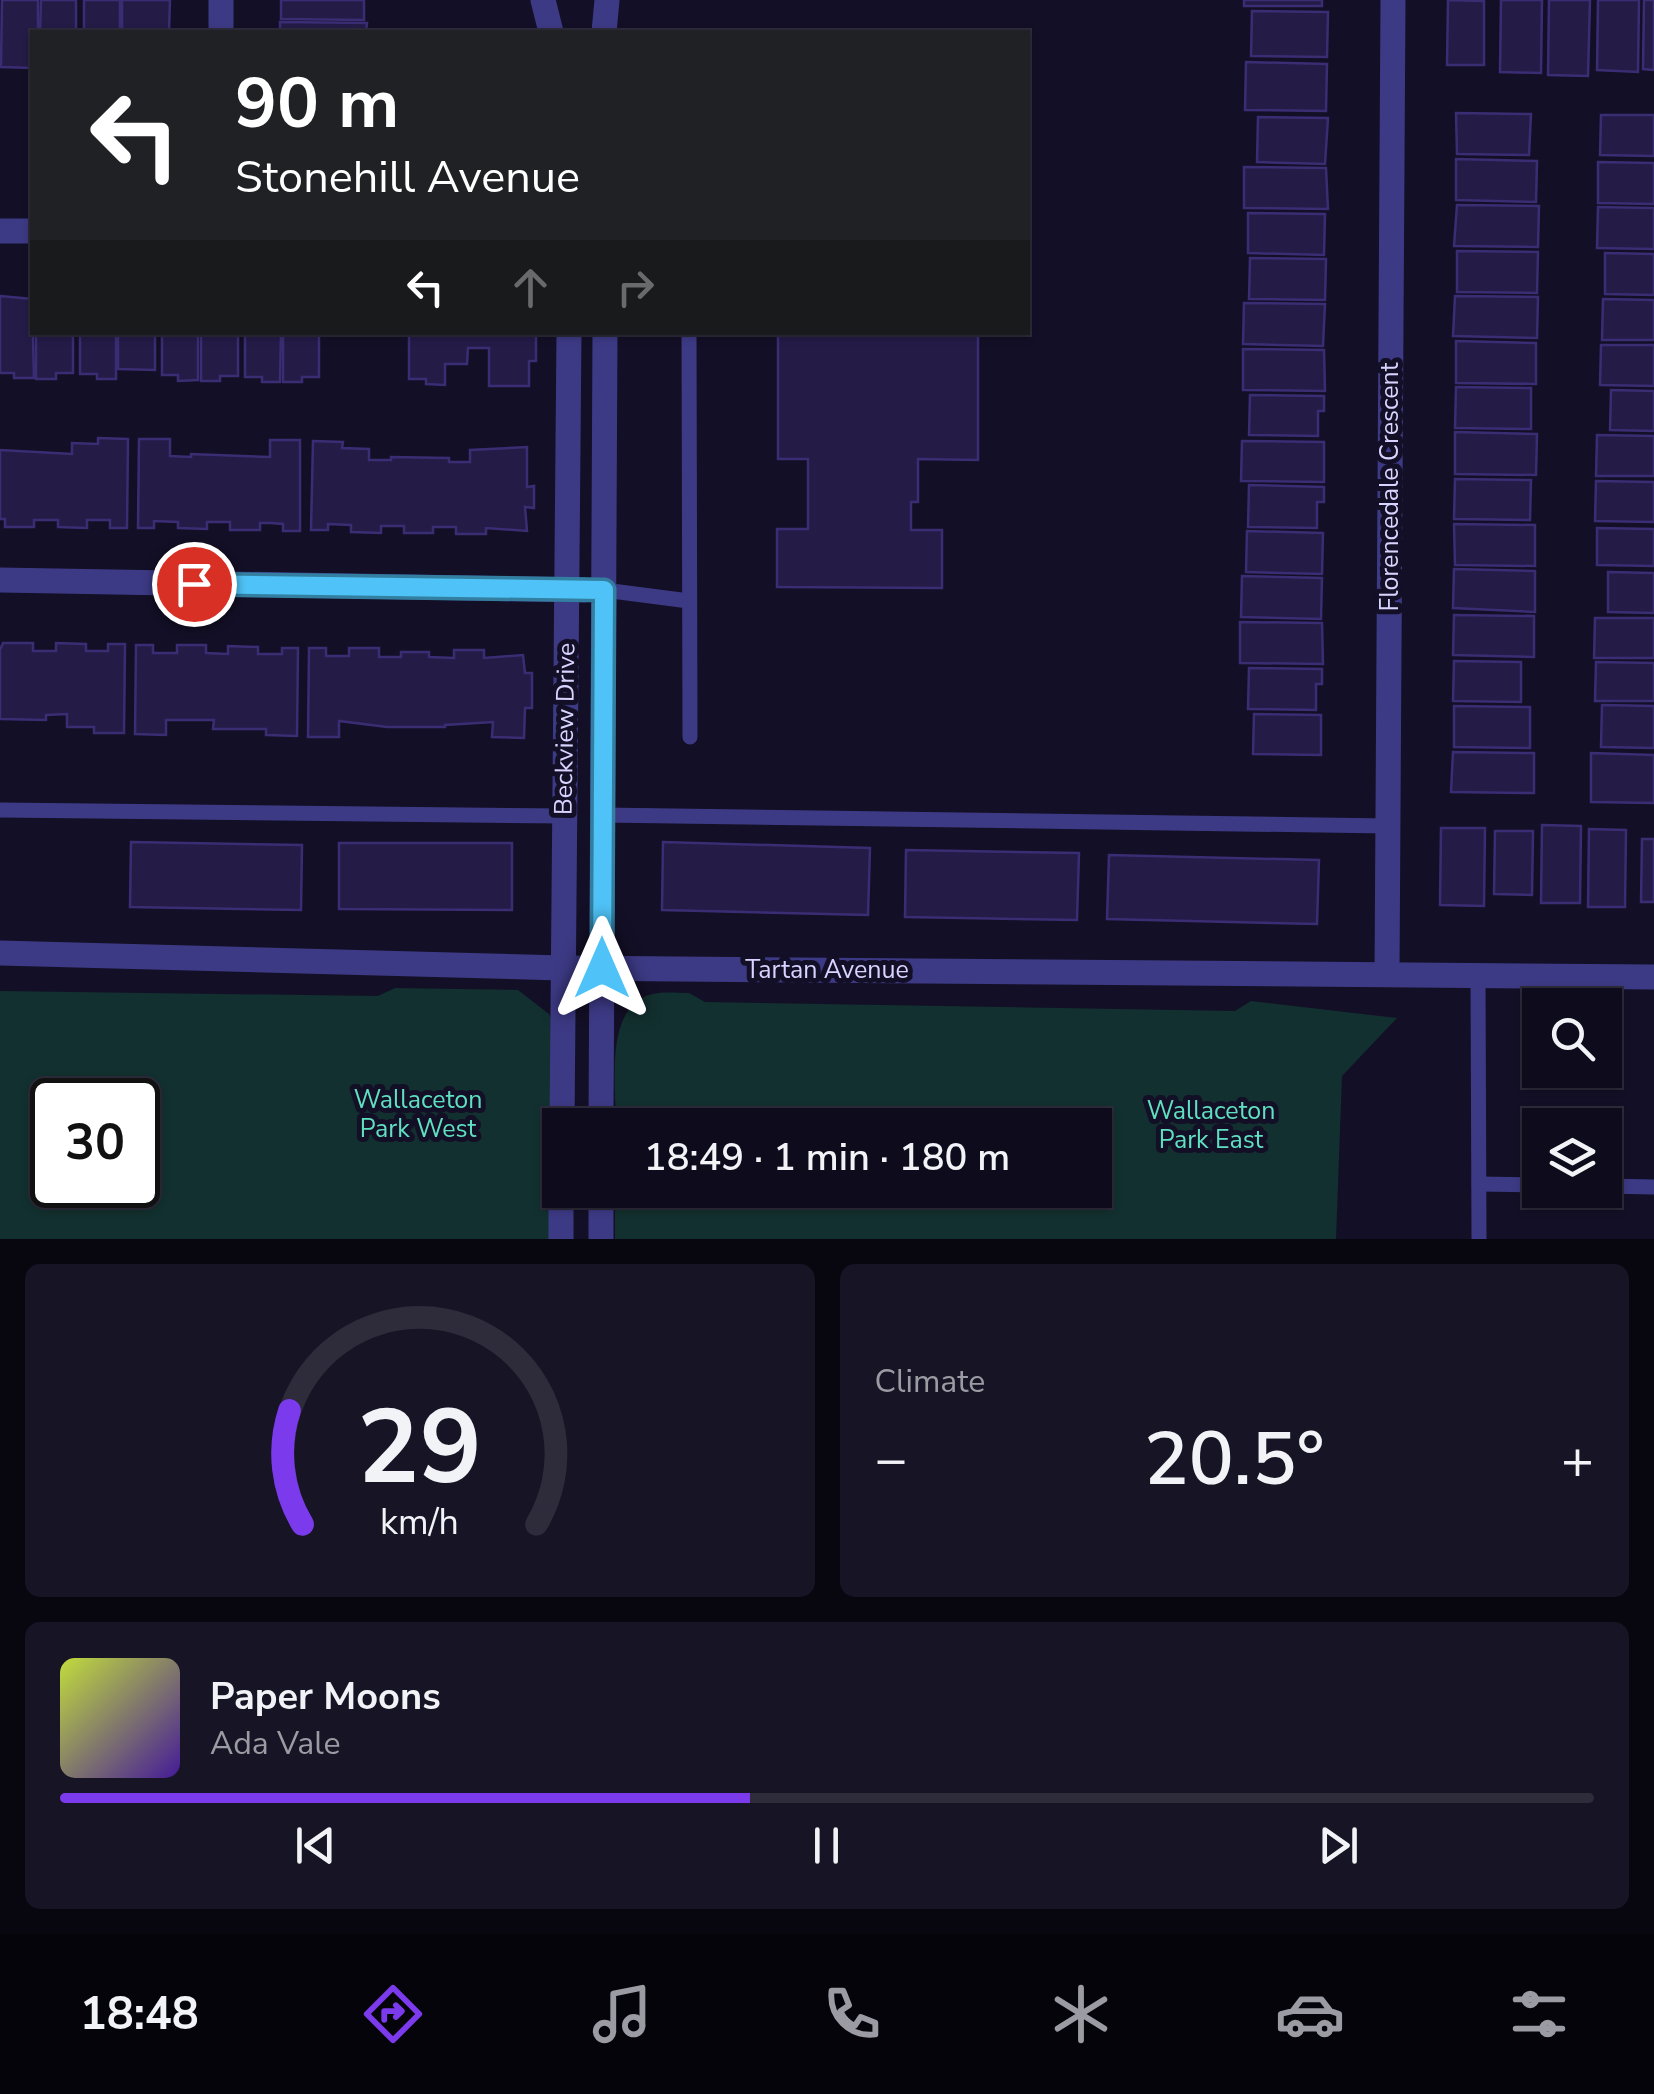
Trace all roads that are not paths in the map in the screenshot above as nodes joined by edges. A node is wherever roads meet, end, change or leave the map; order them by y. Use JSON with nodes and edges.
{"nodes":[{"id":1,"x":221,"y":0,"type":"edge"},
{"id":2,"x":543,"y":0,"type":"edge"},
{"id":3,"x":607,"y":0,"type":"edge"},
{"id":4,"x":1393,"y":0,"type":"edge"},
{"id":5,"x":221,"y":30,"type":"edge"},
{"id":6,"x":550,"y":30,"type":"edge"},
{"id":7,"x":604,"y":30,"type":"edge"},
{"id":8,"x":0,"y":231,"type":"edge"},
{"id":9,"x":30,"y":232,"type":"edge"},
{"id":10,"x":569,"y":335,"type":"edge"},
{"id":11,"x":605,"y":335,"type":"edge"},
{"id":12,"x":689,"y":335,"type":"edge"},
{"id":13,"x":0,"y":580,"type":"edge"},
{"id":14,"x":604,"y":590,"type":"junction"},
{"id":15,"x":566,"y":591,"type":"junction"},
{"id":16,"x":690,"y":600,"type":"junction"},
{"id":17,"x":690,"y":738,"type":"dead end"},
{"id":18,"x":0,"y":810,"type":"edge"},
{"id":19,"x":603,"y":815,"type":"junction"},
{"id":20,"x":564,"y":816,"type":"junction"},
{"id":21,"x":1388,"y":826,"type":"junction"},
{"id":22,"x":0,"y":953,"type":"edge"},
{"id":23,"x":563,"y":968,"type":"junction"},
{"id":24,"x":602,"y":968,"type":"junction"},
{"id":25,"x":1387,"y":974,"type":"junction"},
{"id":26,"x":1478,"y":975,"type":"junction"},
{"id":27,"x":1654,"y":978,"type":"edge"},
{"id":28,"x":562,"y":1108,"type":"edge"},
{"id":29,"x":601,"y":1108,"type":"edge"},
{"id":30,"x":1479,"y":1184,"type":"junction"},
{"id":31,"x":1522,"y":1185,"type":"edge"},
{"id":32,"x":1622,"y":1186,"type":"edge"},
{"id":33,"x":1654,"y":1187,"type":"edge"},
{"id":34,"x":561,"y":1208,"type":"edge"},
{"id":35,"x":601,"y":1208,"type":"edge"},
{"id":36,"x":561,"y":1239,"type":"edge"},
{"id":37,"x":601,"y":1239,"type":"edge"},
{"id":38,"x":1480,"y":1239,"type":"edge"}],
"edges":[{"from":1,"to":5,"type":"street"},
{"from":2,"to":6,"type":"street"},
{"from":3,"to":7,"type":"street"},
{"from":4,"to":21,"type":"street","name":"Florencedale Crescent"},
{"from":8,"to":9,"type":"street"},
{"from":10,"to":15,"type":"street","name":"Beckview Drive"},
{"from":11,"to":14,"type":"street","name":"Beckview Drive"},
{"from":12,"to":16,"type":"lane"},
{"from":13,"to":15,"type":"street"},
{"from":14,"to":15,"type":"street"},
{"from":14,"to":16,"type":"lane"},
{"from":14,"to":19,"type":"street","name":"Beckview Drive"},
{"from":15,"to":20,"type":"street","name":"Beckview Drive"},
{"from":16,"to":17,"type":"lane"},
{"from":18,"to":20,"type":"lane"},
{"from":19,"to":21,"type":"lane"},
{"from":19,"to":24,"type":"street","name":"Beckview Drive"},
{"from":20,"to":23,"type":"street","name":"Beckview Drive"},
{"from":21,"to":25,"type":"street","name":"Florencedale Crescent"},
{"from":22,"to":23,"type":"street","name":"Tartan Avenue"},
{"from":23,"to":24,"type":"street","name":"Tartan Avenue"},
{"from":23,"to":28,"type":"street","name":"Beckview Drive"},
{"from":24,"to":25,"type":"street","name":"Tartan Avenue"},
{"from":24,"to":29,"type":"street","name":"Beckview Drive"},
{"from":25,"to":26,"type":"street","name":"Tartan Avenue"},
{"from":26,"to":27,"type":"street","name":"Tartan Avenue"},
{"from":26,"to":30,"type":"lane"},
{"from":30,"to":31,"type":"lane"},
{"from":30,"to":38,"type":"lane"},
{"from":32,"to":33,"type":"lane"},
{"from":34,"to":36,"type":"street"},
{"from":35,"to":37,"type":"street"}]}
